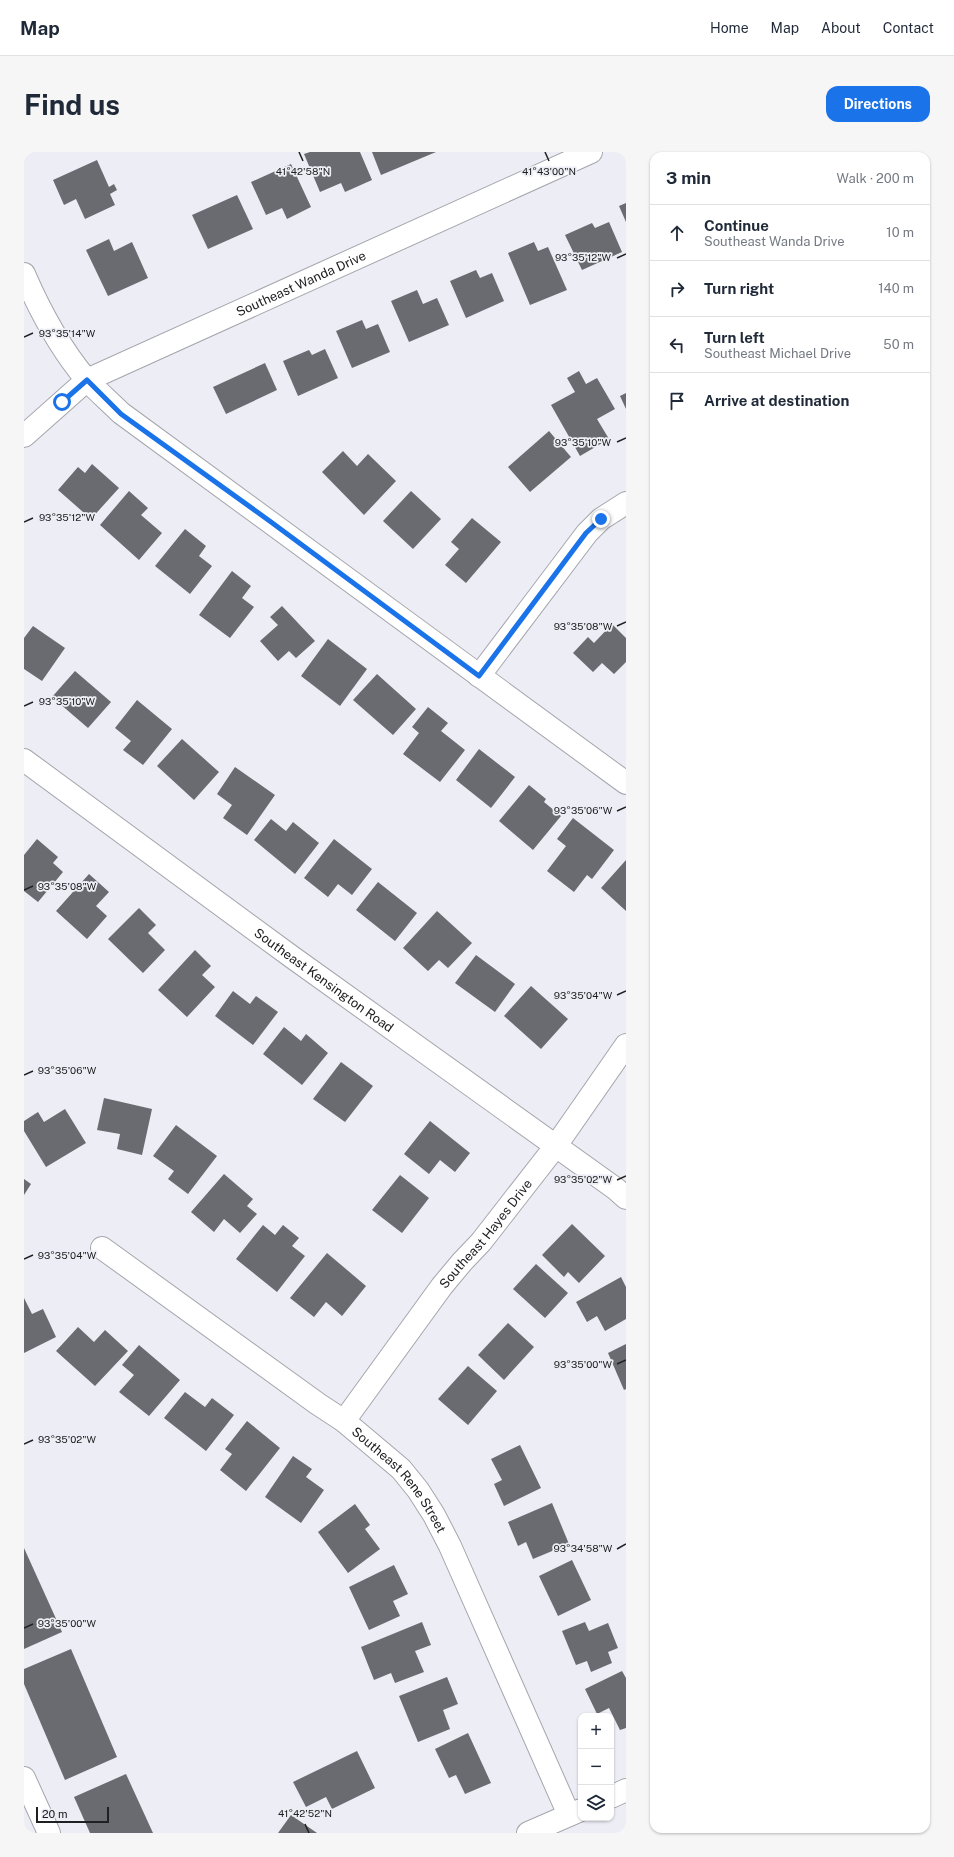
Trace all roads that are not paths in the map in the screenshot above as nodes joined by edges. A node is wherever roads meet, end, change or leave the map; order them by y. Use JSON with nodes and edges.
{"nodes":[{"id":1,"x":592,"y":152,"type":"edge"},
{"id":2,"x":24,"y":274,"type":"edge"},
{"id":3,"x":87,"y":380,"type":"junction"},
{"id":4,"x":24,"y":436,"type":"edge"},
{"id":5,"x":626,"y":502,"type":"edge"},
{"id":6,"x":479,"y":676,"type":"junction"},
{"id":7,"x":24,"y":760,"type":"edge"},
{"id":8,"x":626,"y":783,"type":"edge"},
{"id":9,"x":626,"y":1045,"type":"edge"},
{"id":10,"x":555,"y":1146,"type":"junction"},
{"id":11,"x":626,"y":1198,"type":"edge"},
{"id":12,"x":102,"y":1248,"type":"dead end"},
{"id":13,"x":344,"y":1421,"type":"junction"},
{"id":14,"x":24,"y":1778,"type":"edge"},
{"id":15,"x":626,"y":1790,"type":"edge"},
{"id":16,"x":614,"y":1796,"type":"edge"},
{"id":17,"x":575,"y":1812,"type":"edge"},
{"id":18,"x":49,"y":1833,"type":"edge"},
{"id":19,"x":528,"y":1833,"type":"edge"}],
"edges":[{"from":1,"to":3,"type":"street","name":"Southeast Wanda Drive"},
{"from":2,"to":3,"type":"street"},
{"from":3,"to":4,"type":"street","name":"Southeast Wanda Drive"},
{"from":3,"to":6,"type":"street"},
{"from":5,"to":6,"type":"street"},
{"from":6,"to":8,"type":"street"},
{"from":7,"to":10,"type":"street","name":"Southeast Kensington Road"},
{"from":9,"to":10,"type":"street","name":"Southeast Hayes Drive"},
{"from":10,"to":11,"type":"street","name":"Southeast Kensington Road"},
{"from":10,"to":13,"type":"street","name":"Southeast Hayes Drive"},
{"from":12,"to":13,"type":"street","name":"Southeast Rene Street"},
{"from":13,"to":17,"type":"street","name":"Southeast Rene Street"},
{"from":14,"to":18,"type":"street"},
{"from":15,"to":16,"type":"street"},
{"from":17,"to":19,"type":"street"}]}
